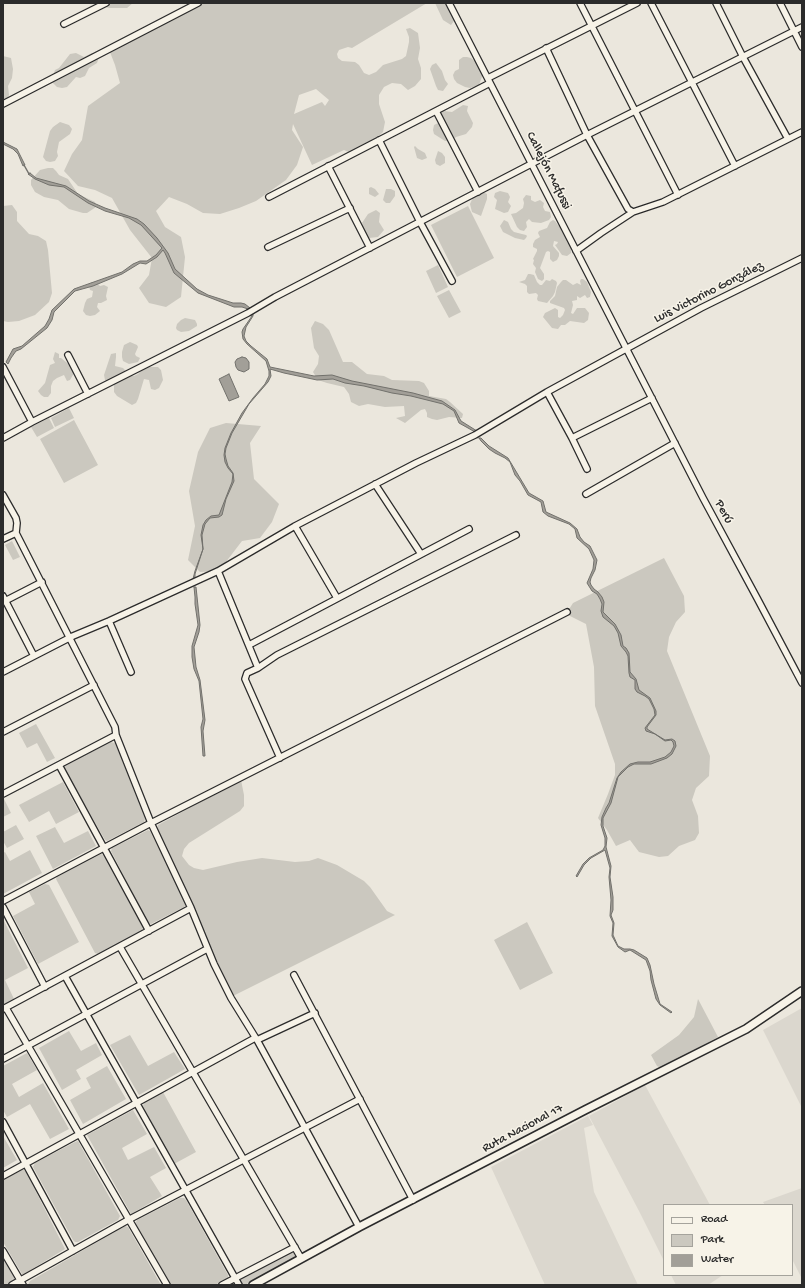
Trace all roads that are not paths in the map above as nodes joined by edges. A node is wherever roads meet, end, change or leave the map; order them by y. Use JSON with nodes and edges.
{"nodes":[{"id":1,"x":106,"y":3,"type":"edge"},
{"id":2,"x":198,"y":3,"type":"edge"},
{"id":3,"x":449,"y":3,"type":"edge"},
{"id":4,"x":580,"y":3,"type":"edge"},
{"id":5,"x":636,"y":3,"type":"edge"},
{"id":6,"x":651,"y":3,"type":"edge"},
{"id":7,"x":716,"y":3,"type":"edge"},
{"id":8,"x":780,"y":3,"type":"edge"},
{"id":9,"x":64,"y":24,"type":"dead end"},
{"id":10,"x":592,"y":26,"type":"junction"},
{"id":11,"x":802,"y":27,"type":"edge"},
{"id":12,"x":794,"y":31,"type":"junction"},
{"id":13,"x":802,"y":47,"type":"edge"},
{"id":14,"x":546,"y":48,"type":"junction"},
{"id":15,"x":743,"y":57,"type":"junction"},
{"id":16,"x":489,"y":81,"type":"junction"},
{"id":17,"x":692,"y":83,"type":"junction"},
{"id":18,"x":3,"y":104,"type":"edge"},
{"id":19,"x":436,"y":111,"type":"junction"},
{"id":20,"x":635,"y":112,"type":"junction"},
{"id":21,"x":802,"y":132,"type":"edge"},
{"id":22,"x":587,"y":135,"type":"junction"},
{"id":23,"x":788,"y":139,"type":"junction"},
{"id":24,"x":379,"y":140,"type":"junction"},
{"id":25,"x":532,"y":164,"type":"junction"},
{"id":26,"x":328,"y":166,"type":"junction"},
{"id":27,"x":735,"y":166,"type":"junction"},
{"id":28,"x":478,"y":192,"type":"junction"},
{"id":29,"x":678,"y":195,"type":"junction"},
{"id":30,"x":268,"y":197,"type":"dead end"},
{"id":31,"x":350,"y":208,"type":"junction"},
{"id":32,"x":633,"y":212,"type":"junction"},
{"id":33,"x":420,"y":222,"type":"junction"},
{"id":34,"x":268,"y":247,"type":"dead end"},
{"id":35,"x":370,"y":248,"type":"junction"},
{"id":36,"x":576,"y":251,"type":"junction"},
{"id":37,"x":802,"y":258,"type":"edge"},
{"id":38,"x":452,"y":281,"type":"dead end"},
{"id":39,"x":627,"y":349,"type":"junction"},
{"id":40,"x":68,"y":356,"type":"dead end"},
{"id":41,"x":4,"y":368,"type":"edge"},
{"id":42,"x":547,"y":392,"type":"junction"},
{"id":43,"x":88,"y":394,"type":"junction"},
{"id":44,"x":652,"y":398,"type":"junction"},
{"id":45,"x":32,"y":422,"type":"junction"},
{"id":46,"x":3,"y":438,"type":"edge"},
{"id":47,"x":572,"y":438,"type":"junction"},
{"id":48,"x":675,"y":443,"type":"junction"},
{"id":49,"x":587,"y":469,"type":"dead end"},
{"id":50,"x":375,"y":484,"type":"junction"},
{"id":51,"x":586,"y":494,"type":"dead end"},
{"id":52,"x":3,"y":495,"type":"edge"},
{"id":53,"x":295,"y":526,"type":"junction"},
{"id":54,"x":469,"y":529,"type":"dead end"},
{"id":55,"x":16,"y":532,"type":"junction"},
{"id":56,"x":516,"y":535,"type":"dead end"},
{"id":57,"x":3,"y":539,"type":"edge"},
{"id":58,"x":421,"y":554,"type":"junction"},
{"id":59,"x":218,"y":571,"type":"junction"},
{"id":60,"x":42,"y":582,"type":"junction"},
{"id":61,"x":337,"y":598,"type":"junction"},
{"id":62,"x":4,"y":599,"type":"edge"},
{"id":63,"x":567,"y":612,"type":"dead end"},
{"id":64,"x":109,"y":621,"type":"junction"},
{"id":65,"x":70,"y":637,"type":"junction"},
{"id":66,"x":249,"y":645,"type":"junction"},
{"id":67,"x":34,"y":656,"type":"junction"},
{"id":68,"x":258,"y":668,"type":"junction"},
{"id":69,"x":3,"y":672,"type":"edge"},
{"id":70,"x":131,"y":672,"type":"dead end"},
{"id":71,"x":802,"y":683,"type":"edge"},
{"id":72,"x":94,"y":685,"type":"junction"},
{"id":73,"x":3,"y":732,"type":"edge"},
{"id":74,"x":116,"y":735,"type":"junction"},
{"id":75,"x":280,"y":758,"type":"junction"},
{"id":76,"x":59,"y":765,"type":"junction"},
{"id":77,"x":3,"y":794,"type":"edge"},
{"id":78,"x":151,"y":823,"type":"junction"},
{"id":79,"x":104,"y":848,"type":"junction"},
{"id":80,"x":3,"y":901,"type":"edge"},
{"id":81,"x":3,"y":908,"type":"edge"},
{"id":82,"x":191,"y":908,"type":"junction"},
{"id":83,"x":149,"y":931,"type":"junction"},
{"id":84,"x":120,"y":947,"type":"junction"},
{"id":85,"x":207,"y":949,"type":"junction"},
{"id":86,"x":294,"y":975,"type":"dead end"},
{"id":87,"x":65,"y":976,"type":"junction"},
{"id":88,"x":142,"y":984,"type":"junction"},
{"id":89,"x":45,"y":987,"type":"junction"},
{"id":90,"x":802,"y":991,"type":"edge"},
{"id":91,"x":5,"y":1008,"type":"edge"},
{"id":92,"x":315,"y":1013,"type":"junction"},
{"id":93,"x":86,"y":1014,"type":"junction"},
{"id":94,"x":256,"y":1039,"type":"junction"},
{"id":95,"x":29,"y":1045,"type":"junction"},
{"id":96,"x":3,"y":1059,"type":"edge"},
{"id":97,"x":193,"y":1072,"type":"junction"},
{"id":98,"x":360,"y":1100,"type":"junction"},
{"id":99,"x":136,"y":1103,"type":"junction"},
{"id":100,"x":3,"y":1122,"type":"edge"},
{"id":101,"x":305,"y":1128,"type":"junction"},
{"id":102,"x":79,"y":1134,"type":"junction"},
{"id":103,"x":244,"y":1160,"type":"junction"},
{"id":104,"x":26,"y":1163,"type":"junction"},
{"id":105,"x":3,"y":1176,"type":"edge"},
{"id":106,"x":186,"y":1191,"type":"junction"},
{"id":107,"x":413,"y":1200,"type":"junction"},
{"id":108,"x":128,"y":1220,"type":"junction"},
{"id":109,"x":359,"y":1227,"type":"junction"},
{"id":110,"x":294,"y":1247,"type":"junction"},
{"id":111,"x":3,"y":1251,"type":"edge"},
{"id":112,"x":73,"y":1251,"type":"junction"},
{"id":113,"x":301,"y":1258,"type":"junction"},
{"id":114,"x":235,"y":1278,"type":"junction"},
{"id":115,"x":22,"y":1283,"type":"edge"},
{"id":116,"x":12,"y":1285,"type":"edge"},
{"id":117,"x":166,"y":1285,"type":"edge"},
{"id":118,"x":222,"y":1285,"type":"edge"},
{"id":119,"x":239,"y":1285,"type":"edge"},
{"id":120,"x":253,"y":1285,"type":"edge"}],
"edges":[{"from":1,"to":9,"type":"street"},
{"from":2,"to":18,"type":"street"},
{"from":3,"to":16,"type":"street","name":"Callejón Mafussi"},
{"from":4,"to":10,"type":"street"},
{"from":5,"to":10,"type":"street"},
{"from":6,"to":17,"type":"street"},
{"from":7,"to":15,"type":"street"},
{"from":8,"to":12,"type":"street"},
{"from":10,"to":14,"type":"street"},
{"from":10,"to":20,"type":"street"},
{"from":11,"to":12,"type":"street"},
{"from":12,"to":13,"type":"street"},
{"from":12,"to":15,"type":"street"},
{"from":14,"to":16,"type":"street"},
{"from":14,"to":22,"type":"street"},
{"from":15,"to":17,"type":"street"},
{"from":15,"to":23,"type":"street"},
{"from":16,"to":19,"type":"street"},
{"from":16,"to":25,"type":"street","name":"Callejón Mafussi"},
{"from":17,"to":20,"type":"street"},
{"from":17,"to":27,"type":"street"},
{"from":19,"to":24,"type":"street"},
{"from":19,"to":28,"type":"street"},
{"from":20,"to":22,"type":"street"},
{"from":20,"to":29,"type":"street"},
{"from":21,"to":23,"type":"street"},
{"from":22,"to":25,"type":"street"},
{"from":22,"to":32,"type":"street"},
{"from":23,"to":27,"type":"street"},
{"from":24,"to":26,"type":"street"},
{"from":24,"to":33,"type":"street"},
{"from":25,"to":28,"type":"street"},
{"from":25,"to":36,"type":"street","name":"Callejón Mafussi"},
{"from":26,"to":30,"type":"street"},
{"from":26,"to":31,"type":"street"},
{"from":27,"to":29,"type":"street"},
{"from":28,"to":33,"type":"street"},
{"from":29,"to":32,"type":"street"},
{"from":31,"to":34,"type":"street"},
{"from":31,"to":35,"type":"street"},
{"from":32,"to":36,"type":"street"},
{"from":33,"to":35,"type":"street"},
{"from":33,"to":38,"type":"street"},
{"from":35,"to":43,"type":"street"},
{"from":36,"to":39,"type":"street","name":"Callejón Mafussi"},
{"from":37,"to":39,"type":"street","name":"Luis Victorino González"},
{"from":39,"to":42,"type":"street","name":"Luis Victorino González"},
{"from":39,"to":44,"type":"street","name":"Perú"},
{"from":40,"to":43,"type":"street"},
{"from":41,"to":45,"type":"street"},
{"from":42,"to":47,"type":"street"},
{"from":42,"to":50,"type":"street","name":"Luis Victorino González"},
{"from":43,"to":45,"type":"street"},
{"from":44,"to":47,"type":"street"},
{"from":44,"to":48,"type":"street","name":"Perú"},
{"from":45,"to":46,"type":"street"},
{"from":47,"to":49,"type":"street"},
{"from":48,"to":51,"type":"street"},
{"from":48,"to":71,"type":"street","name":"Perú"},
{"from":50,"to":53,"type":"street","name":"Luis Victorino González"},
{"from":50,"to":58,"type":"street"},
{"from":52,"to":55,"type":"street"},
{"from":53,"to":59,"type":"street","name":"Luis Victorino González"},
{"from":53,"to":61,"type":"street"},
{"from":54,"to":58,"type":"street"},
{"from":55,"to":57,"type":"street"},
{"from":55,"to":60,"type":"street"},
{"from":56,"to":68,"type":"street"},
{"from":58,"to":61,"type":"street"},
{"from":59,"to":64,"type":"street","name":"Luis Victorino González"},
{"from":59,"to":66,"type":"street"},
{"from":60,"to":62,"type":"street"},
{"from":60,"to":65,"type":"street"},
{"from":61,"to":66,"type":"street"},
{"from":62,"to":67,"type":"street"},
{"from":63,"to":75,"type":"street"},
{"from":64,"to":65,"type":"street","name":"Luis Victorino González"},
{"from":64,"to":70,"type":"street"},
{"from":65,"to":67,"type":"street","name":"Luis Victorino González"},
{"from":65,"to":72,"type":"street"},
{"from":66,"to":68,"type":"street"},
{"from":67,"to":69,"type":"street","name":"Luis Victorino González"},
{"from":68,"to":75,"type":"street"},
{"from":72,"to":73,"type":"street"},
{"from":72,"to":74,"type":"street"},
{"from":74,"to":76,"type":"street"},
{"from":74,"to":78,"type":"street"},
{"from":75,"to":78,"type":"street"},
{"from":76,"to":77,"type":"street"},
{"from":76,"to":79,"type":"street"},
{"from":78,"to":79,"type":"street"},
{"from":78,"to":82,"type":"street"},
{"from":79,"to":80,"type":"street"},
{"from":79,"to":83,"type":"street"},
{"from":81,"to":89,"type":"street"},
{"from":82,"to":83,"type":"street"},
{"from":82,"to":85,"type":"street"},
{"from":83,"to":84,"type":"street"},
{"from":84,"to":87,"type":"street"},
{"from":84,"to":88,"type":"street"},
{"from":85,"to":88,"type":"street"},
{"from":85,"to":94,"type":"street"},
{"from":86,"to":92,"type":"street"},
{"from":87,"to":89,"type":"street"},
{"from":87,"to":93,"type":"street"},
{"from":88,"to":93,"type":"street"},
{"from":88,"to":97,"type":"street"},
{"from":89,"to":91,"type":"street"},
{"from":90,"to":107,"type":"street","name":"Ruta Nacional 17"},
{"from":91,"to":95,"type":"street"},
{"from":92,"to":94,"type":"street"},
{"from":92,"to":98,"type":"street"},
{"from":93,"to":95,"type":"street"},
{"from":93,"to":99,"type":"street"},
{"from":94,"to":97,"type":"street"},
{"from":94,"to":101,"type":"street"},
{"from":95,"to":96,"type":"street"},
{"from":95,"to":102,"type":"street"},
{"from":97,"to":99,"type":"street"},
{"from":97,"to":103,"type":"street"},
{"from":98,"to":101,"type":"street"},
{"from":98,"to":107,"type":"street"},
{"from":99,"to":102,"type":"street"},
{"from":99,"to":106,"type":"street"},
{"from":100,"to":104,"type":"street"},
{"from":101,"to":103,"type":"street"},
{"from":101,"to":109,"type":"street"},
{"from":102,"to":104,"type":"street"},
{"from":102,"to":108,"type":"street"},
{"from":103,"to":106,"type":"street"},
{"from":103,"to":110,"type":"street"},
{"from":104,"to":105,"type":"street"},
{"from":104,"to":112,"type":"street"},
{"from":106,"to":108,"type":"street"},
{"from":106,"to":114,"type":"street"},
{"from":107,"to":109,"type":"street","name":"Ruta Nacional 17"},
{"from":108,"to":112,"type":"street"},
{"from":108,"to":117,"type":"street"},
{"from":109,"to":113,"type":"street","name":"Ruta Nacional 17"},
{"from":110,"to":113,"type":"street"},
{"from":110,"to":114,"type":"street"},
{"from":111,"to":115,"type":"street"},
{"from":112,"to":115,"type":"street"},
{"from":113,"to":120,"type":"street","name":"Ruta Nacional 17"},
{"from":114,"to":118,"type":"street"},
{"from":114,"to":119,"type":"street"},
{"from":115,"to":116,"type":"street"}]}
